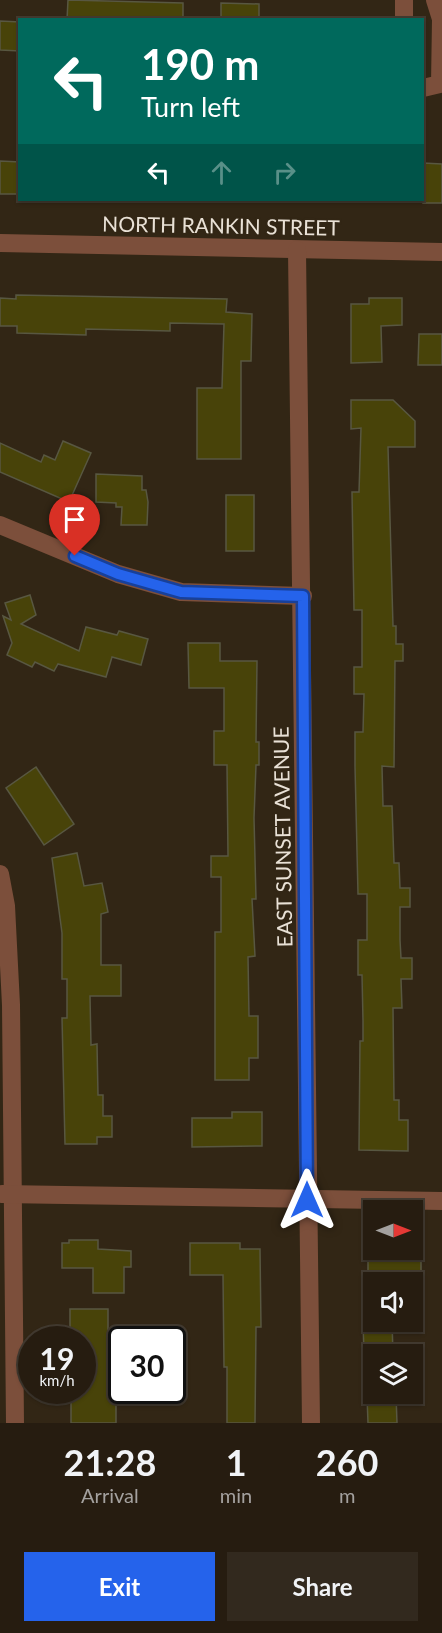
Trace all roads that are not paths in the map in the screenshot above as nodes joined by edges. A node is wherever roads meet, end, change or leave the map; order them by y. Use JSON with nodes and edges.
{"nodes":[{"id":1,"x":404,"y":0,"type":"edge"},
{"id":2,"x":435,"y":0,"type":"edge"},
{"id":3,"x":404,"y":18,"type":"edge"},
{"id":4,"x":424,"y":88,"type":"edge"},
{"id":5,"x":0,"y":243,"type":"edge"},
{"id":6,"x":297,"y":250,"type":"junction"},
{"id":7,"x":442,"y":252,"type":"edge"},
{"id":8,"x":0,"y":525,"type":"edge"},
{"id":9,"x":303,"y":596,"type":"junction"},
{"id":10,"x":0,"y":874,"type":"edge"},
{"id":11,"x":6,"y":1194,"type":"edge"},
{"id":12,"x":307,"y":1200,"type":"junction"},
{"id":13,"x":442,"y":1201,"type":"edge"},
{"id":14,"x":15,"y":1423,"type":"edge"},
{"id":15,"x":311,"y":1423,"type":"edge"}],
"edges":[{"from":1,"to":3,"type":"street"},
{"from":2,"to":4,"type":"street"},
{"from":5,"to":6,"type":"street","name":"NORTH RANKIN STREET"},
{"from":6,"to":7,"type":"street","name":"NORTH RANKIN STREET"},
{"from":6,"to":9,"type":"street","name":"EAST SUNSET AVENUE"},
{"from":8,"to":9,"type":"street"},
{"from":9,"to":12,"type":"street","name":"EAST SUNSET AVENUE"},
{"from":10,"to":11,"type":"street"},
{"from":11,"to":12,"type":"street"},
{"from":11,"to":14,"type":"street"},
{"from":12,"to":13,"type":"street"},
{"from":12,"to":15,"type":"street","name":"EAST SUNSET AVENUE"}]}
